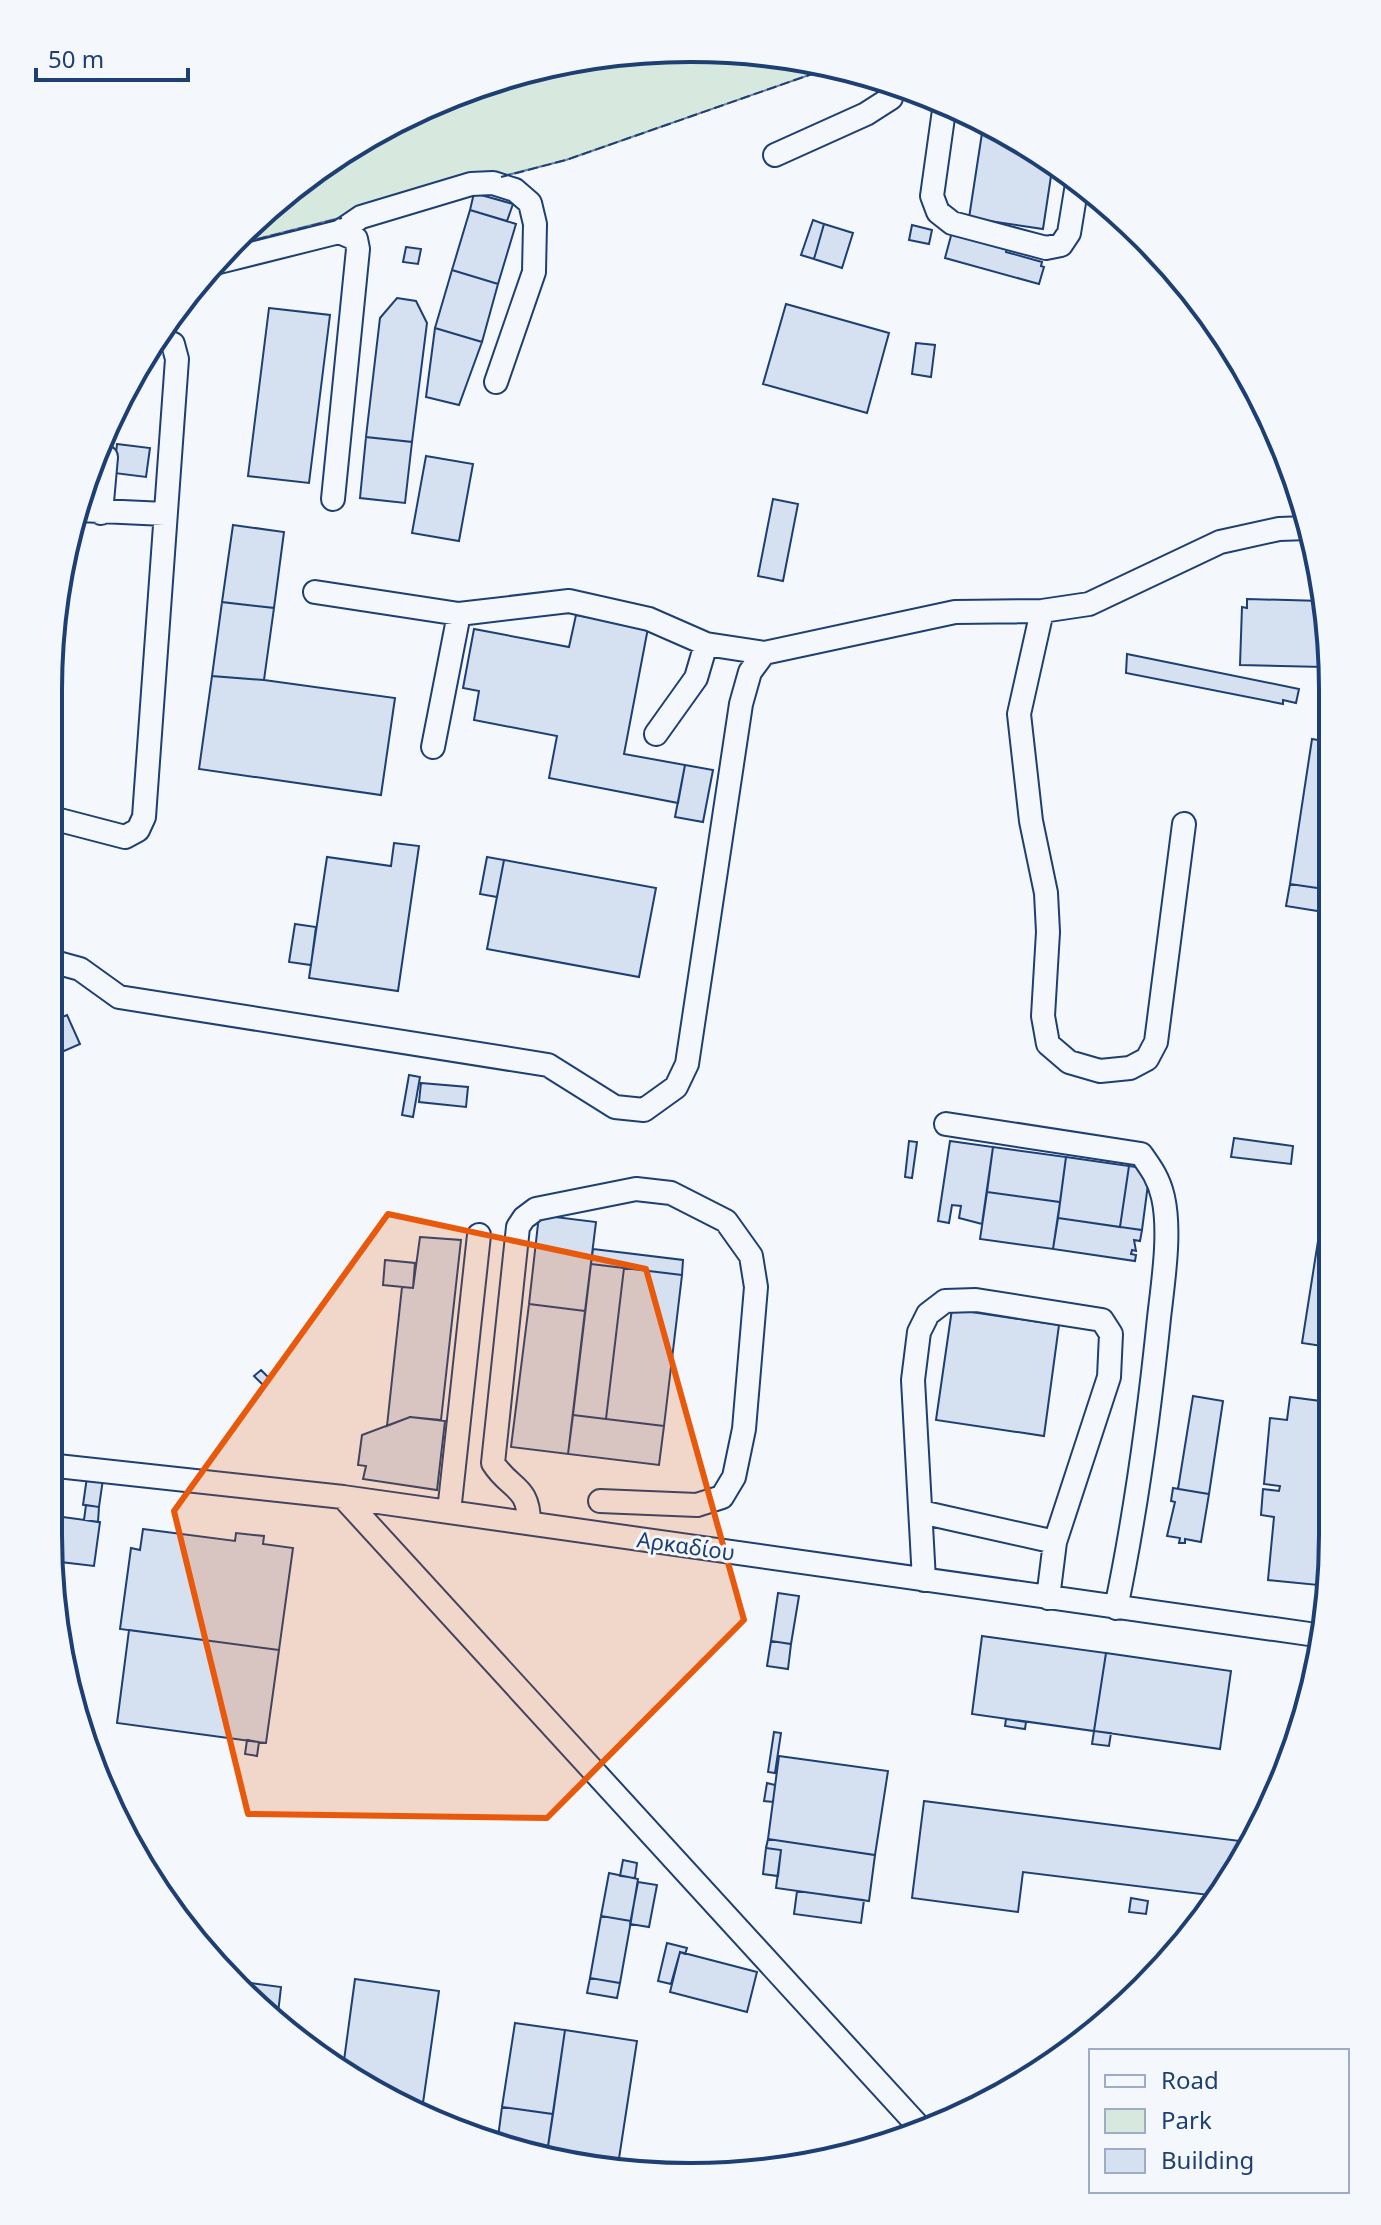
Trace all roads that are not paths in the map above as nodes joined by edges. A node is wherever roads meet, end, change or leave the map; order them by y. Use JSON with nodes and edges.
{"nodes":[{"id":1,"x":892,"y":95,"type":"edge"},
{"id":2,"x":943,"y":116,"type":"edge"},
{"id":3,"x":775,"y":155,"type":"dead end"},
{"id":4,"x":1075,"y":194,"type":"edge"},
{"id":5,"x":339,"y":232,"type":"junction"},
{"id":6,"x":235,"y":258,"type":"edge"},
{"id":7,"x":168,"y":341,"type":"edge"},
{"id":8,"x":496,"y":382,"type":"dead end"},
{"id":9,"x":103,"y":469,"type":"edge"},
{"id":10,"x":333,"y":499,"type":"dead end"},
{"id":11,"x":90,"y":512,"type":"edge"},
{"id":12,"x":165,"y":514,"type":"junction"},
{"id":13,"x":1298,"y":528,"type":"edge"},
{"id":14,"x":315,"y":592,"type":"dead end"},
{"id":15,"x":1042,"y":611,"type":"junction"},
{"id":16,"x":459,"y":614,"type":"junction"},
{"id":17,"x":706,"y":644,"type":"junction"},
{"id":18,"x":764,"y":653,"type":"junction"},
{"id":19,"x":656,"y":734,"type":"dead end"},
{"id":20,"x":433,"y":747,"type":"dead end"},
{"id":21,"x":62,"y":821,"type":"edge"},
{"id":22,"x":1184,"y":824,"type":"dead end"},
{"id":23,"x":62,"y":964,"type":"edge"},
{"id":24,"x":946,"y":1124,"type":"dead end"},
{"id":25,"x":479,"y":1235,"type":"dead end"},
{"id":26,"x":62,"y":1467,"type":"edge"},
{"id":27,"x":343,"y":1497,"type":"junction"},
{"id":28,"x":600,"y":1501,"type":"dead end"},
{"id":29,"x":449,"y":1512,"type":"junction"},
{"id":30,"x":921,"y":1512,"type":"junction"},
{"id":31,"x":529,"y":1523,"type":"junction"},
{"id":32,"x":1055,"y":1542,"type":"junction"},
{"id":33,"x":924,"y":1580,"type":"junction"},
{"id":34,"x":1048,"y":1598,"type":"junction"},
{"id":35,"x":1116,"y":1608,"type":"junction"},
{"id":36,"x":1311,"y":1634,"type":"edge"},
{"id":37,"x":914,"y":2122,"type":"edge"}],
"edges":[{"from":1,"to":3,"type":"street"},
{"from":2,"to":4,"type":"street"},
{"from":5,"to":6,"type":"street"},
{"from":5,"to":8,"type":"street"},
{"from":5,"to":10,"type":"street"},
{"from":7,"to":12,"type":"street"},
{"from":9,"to":11,"type":"street"},
{"from":11,"to":12,"type":"street"},
{"from":12,"to":21,"type":"street"},
{"from":13,"to":15,"type":"street"},
{"from":14,"to":16,"type":"street"},
{"from":15,"to":18,"type":"street"},
{"from":15,"to":22,"type":"street"},
{"from":16,"to":17,"type":"street"},
{"from":16,"to":20,"type":"street"},
{"from":17,"to":18,"type":"street"},
{"from":17,"to":19,"type":"street"},
{"from":18,"to":23,"type":"street"},
{"from":24,"to":35,"type":"street"},
{"from":25,"to":29,"type":"street"},
{"from":26,"to":27,"type":"street","name":"Αρκαδίου"},
{"from":27,"to":29,"type":"street","name":"Αρκαδίου"},
{"from":27,"to":37,"type":"street"},
{"from":28,"to":31,"type":"street"},
{"from":29,"to":31,"type":"street","name":"Αρκαδίου"},
{"from":30,"to":32,"type":"street"},
{"from":30,"to":32,"type":"street"},
{"from":30,"to":33,"type":"street"},
{"from":31,"to":33,"type":"street","name":"Αρκαδίου"},
{"from":32,"to":34,"type":"street"},
{"from":33,"to":34,"type":"street","name":"Αρκαδίου"},
{"from":34,"to":35,"type":"street","name":"Αρκαδίου"},
{"from":35,"to":36,"type":"street","name":"Αρκαδίου"}]}
